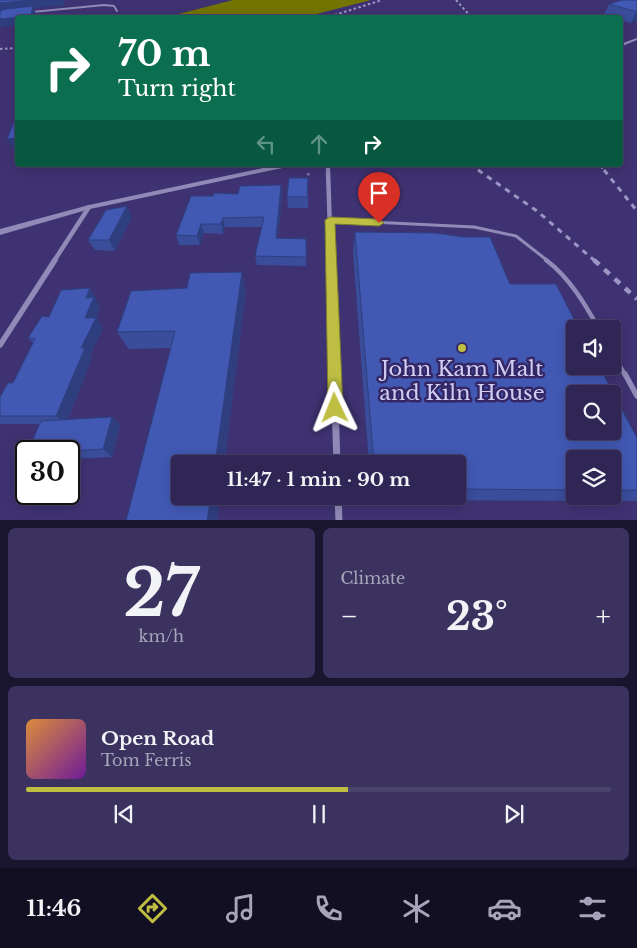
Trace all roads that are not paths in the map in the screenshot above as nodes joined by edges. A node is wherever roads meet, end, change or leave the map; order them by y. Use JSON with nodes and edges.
{"nodes":[{"id":1,"x":117,"y":11,"type":"dead end"},
{"id":2,"x":29,"y":12,"type":"edge"},
{"id":3,"x":637,"y":39,"type":"edge"},
{"id":4,"x":623,"y":45,"type":"edge"},
{"id":5,"x":278,"y":167,"type":"edge"},
{"id":6,"x":328,"y":167,"type":"edge"},
{"id":7,"x":89,"y":207,"type":"junction"},
{"id":8,"x":330,"y":220,"type":"junction"},
{"id":9,"x":0,"y":232,"type":"edge"},
{"id":10,"x":594,"y":320,"type":"edge"},
{"id":11,"x":0,"y":346,"type":"edge"},
{"id":12,"x":621,"y":368,"type":"edge"},
{"id":13,"x":637,"y":396,"type":"edge"},
{"id":14,"x":337,"y":455,"type":"edge"},
{"id":15,"x":338,"y":505,"type":"edge"},
{"id":16,"x":338,"y":520,"type":"edge"}],
"edges":[{"from":1,"to":2,"type":"lane"},
{"from":3,"to":4,"type":"street"},
{"from":5,"to":7,"type":"street"},
{"from":6,"to":8,"type":"street"},
{"from":7,"to":9,"type":"street"},
{"from":7,"to":11,"type":"street"},
{"from":8,"to":10,"type":"lane"},
{"from":8,"to":14,"type":"street"},
{"from":12,"to":13,"type":"lane"},
{"from":15,"to":16,"type":"street"}]}
